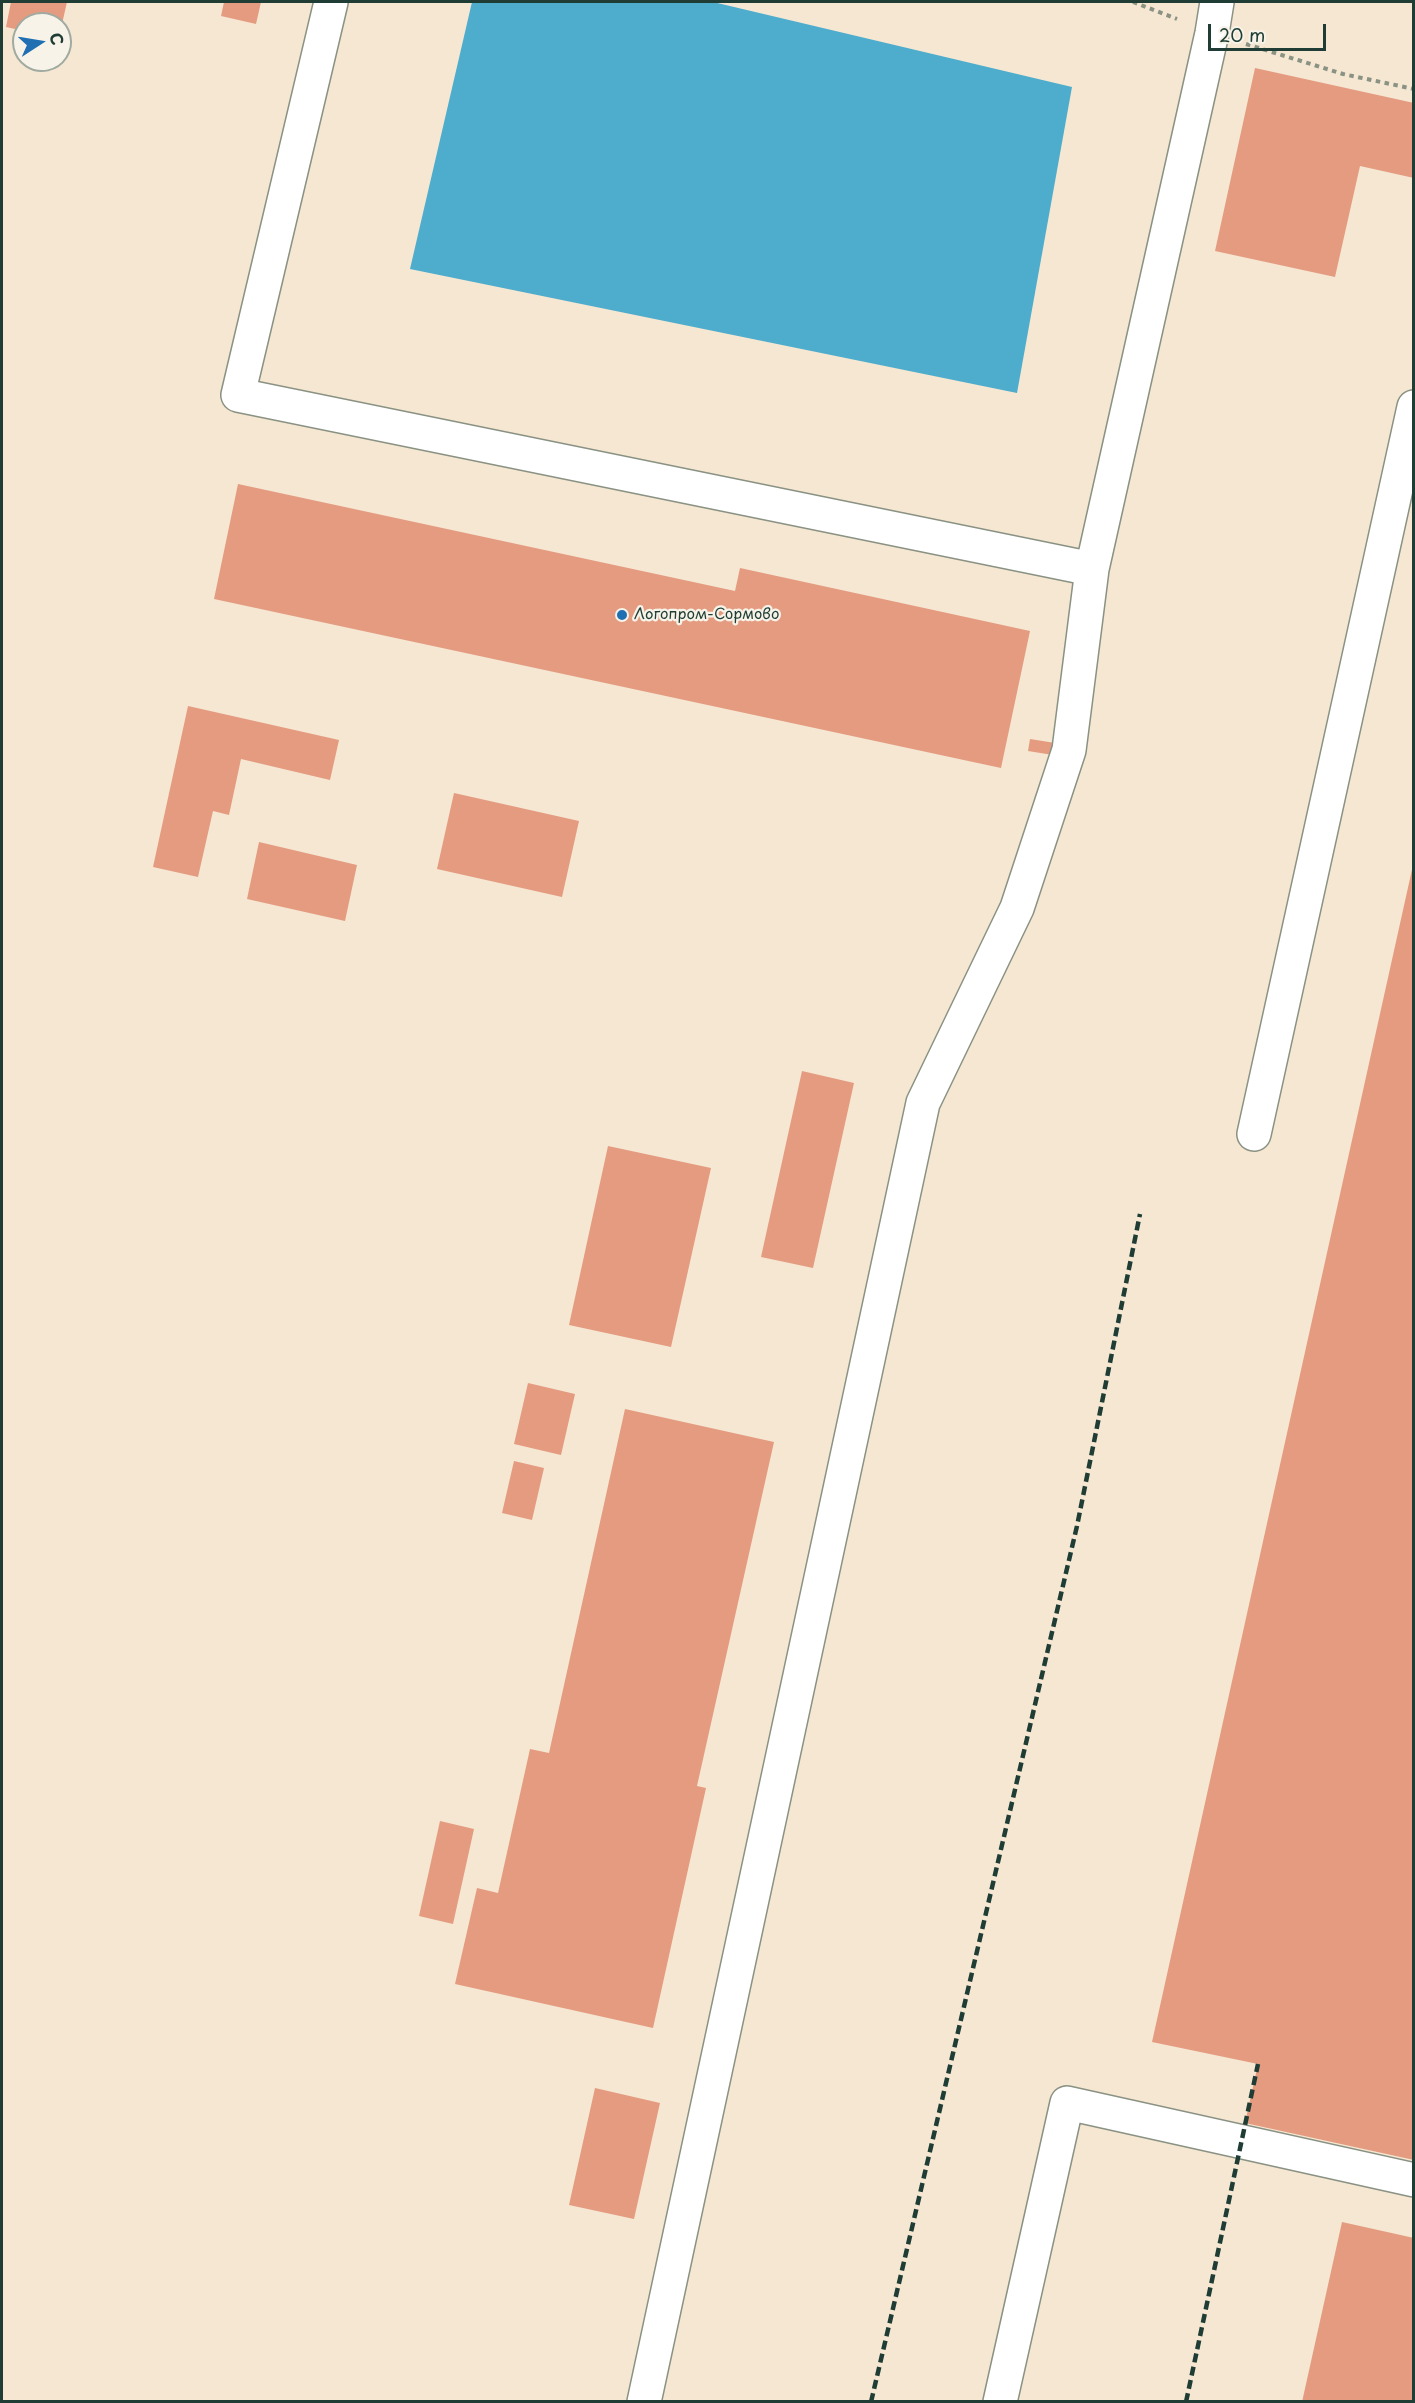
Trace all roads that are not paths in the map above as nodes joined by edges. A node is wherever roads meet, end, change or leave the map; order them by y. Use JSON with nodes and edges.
{"nodes":[{"id":1,"x":331,"y":2,"type":"edge"},
{"id":2,"x":1217,"y":2,"type":"edge"},
{"id":3,"x":1413,"y":407,"type":"edge"},
{"id":4,"x":1092,"y":569,"type":"junction"},
{"id":5,"x":1254,"y":1134,"type":"dead end"},
{"id":6,"x":1413,"y":2180,"type":"edge"},
{"id":7,"x":644,"y":2402,"type":"edge"},
{"id":8,"x":1000,"y":2402,"type":"edge"}],
"edges":[{"from":1,"to":4,"type":"lane"},
{"from":2,"to":4,"type":"lane"},
{"from":3,"to":5,"type":"lane"},
{"from":4,"to":7,"type":"lane"},
{"from":6,"to":8,"type":"lane"}]}
